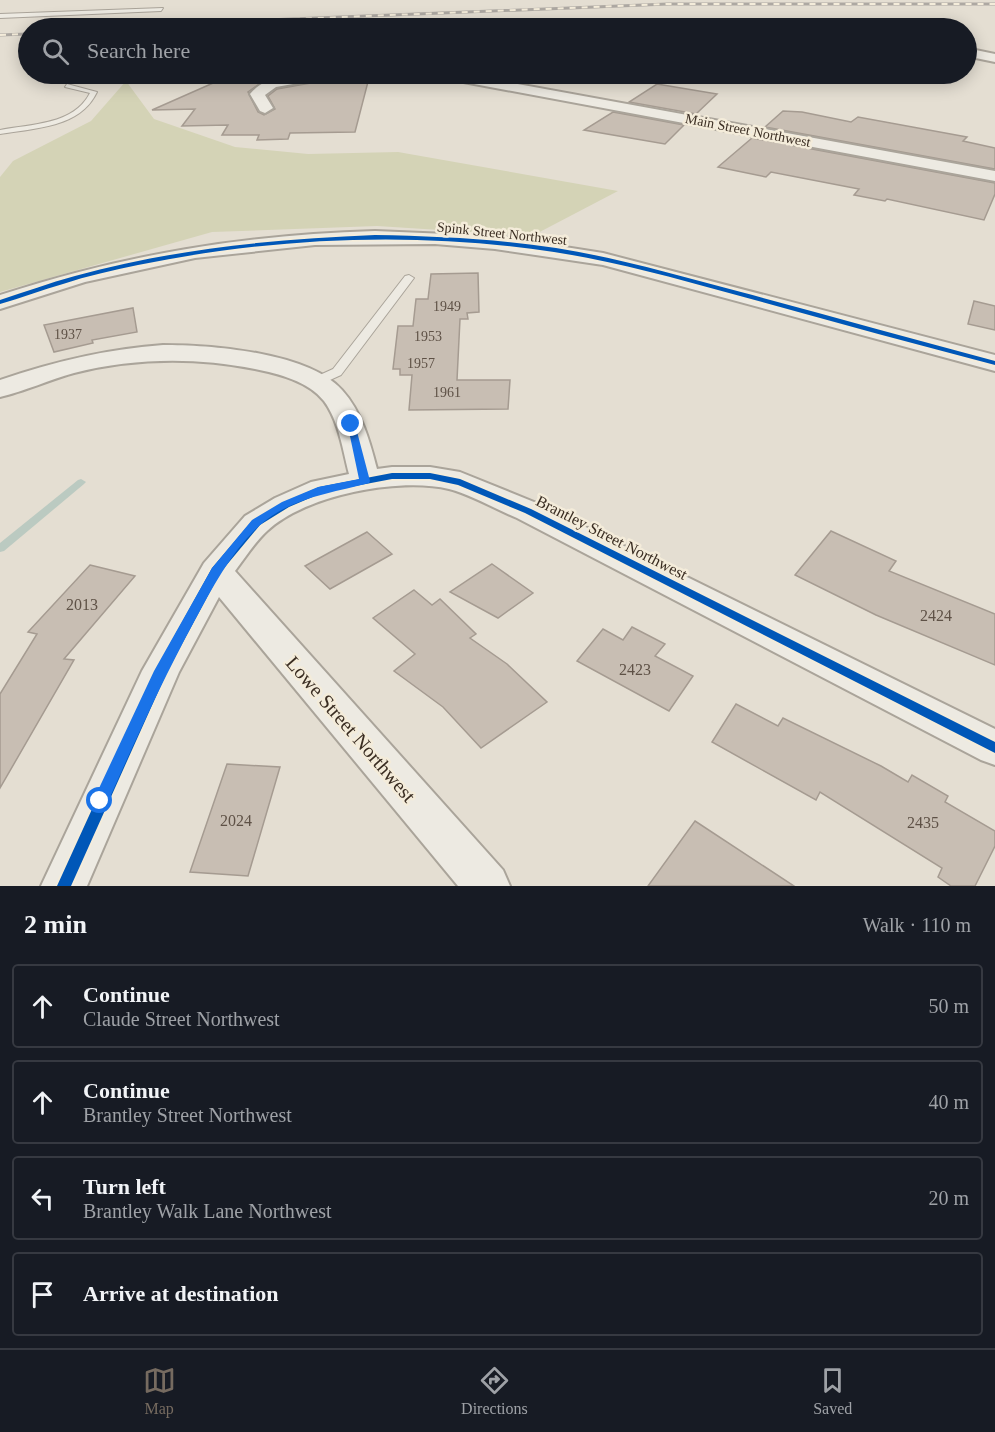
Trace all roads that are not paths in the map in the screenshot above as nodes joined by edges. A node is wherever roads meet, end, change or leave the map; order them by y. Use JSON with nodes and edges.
{"nodes":[{"id":1,"x":157,"y":7,"type":"dead end"},
{"id":2,"x":54,"y":9,"type":"dead end"},
{"id":3,"x":49,"y":15,"type":"junction"},
{"id":4,"x":0,"y":16,"type":"edge"},
{"id":5,"x":977,"y":54,"type":"edge"},
{"id":6,"x":995,"y":58,"type":"edge"},
{"id":7,"x":271,"y":84,"type":"edge"},
{"id":8,"x":501,"y":84,"type":"edge"},
{"id":9,"x":67,"y":86,"type":"dead end"},
{"id":10,"x":265,"y":108,"type":"dead end"},
{"id":11,"x":0,"y":132,"type":"edge"},
{"id":12,"x":995,"y":176,"type":"edge"},
{"id":13,"x":409,"y":278,"type":"dead end"},
{"id":14,"x":0,"y":302,"type":"edge"},
{"id":15,"x":995,"y":363,"type":"edge"},
{"id":16,"x":315,"y":382,"type":"junction"},
{"id":17,"x":0,"y":389,"type":"edge"},
{"id":18,"x":365,"y":481,"type":"junction"},
{"id":19,"x":216,"y":571,"type":"junction"},
{"id":20,"x":995,"y":748,"type":"edge"},
{"id":21,"x":64,"y":886,"type":"edge"},
{"id":22,"x":487,"y":886,"type":"edge"}],
"edges":[{"from":1,"to":3,"type":"lane"},
{"from":2,"to":3,"type":"lane"},
{"from":3,"to":4,"type":"lane"},
{"from":5,"to":6,"type":"street"},
{"from":7,"to":10,"type":"street"},
{"from":8,"to":12,"type":"street","name":"Main Street Northwest"},
{"from":9,"to":11,"type":"lane"},
{"from":13,"to":16,"type":"lane"},
{"from":14,"to":15,"type":"street","name":"Spink Street Northwest"},
{"from":16,"to":17,"type":"street"},
{"from":16,"to":18,"type":"street"},
{"from":18,"to":19,"type":"street","name":"Brantley Street Northwest"},
{"from":18,"to":20,"type":"street","name":"Brantley Street Northwest"},
{"from":19,"to":21,"type":"street","name":"Brantley Street Northwest"},
{"from":19,"to":22,"type":"street","name":"Lowe Street Northwest"}]}
